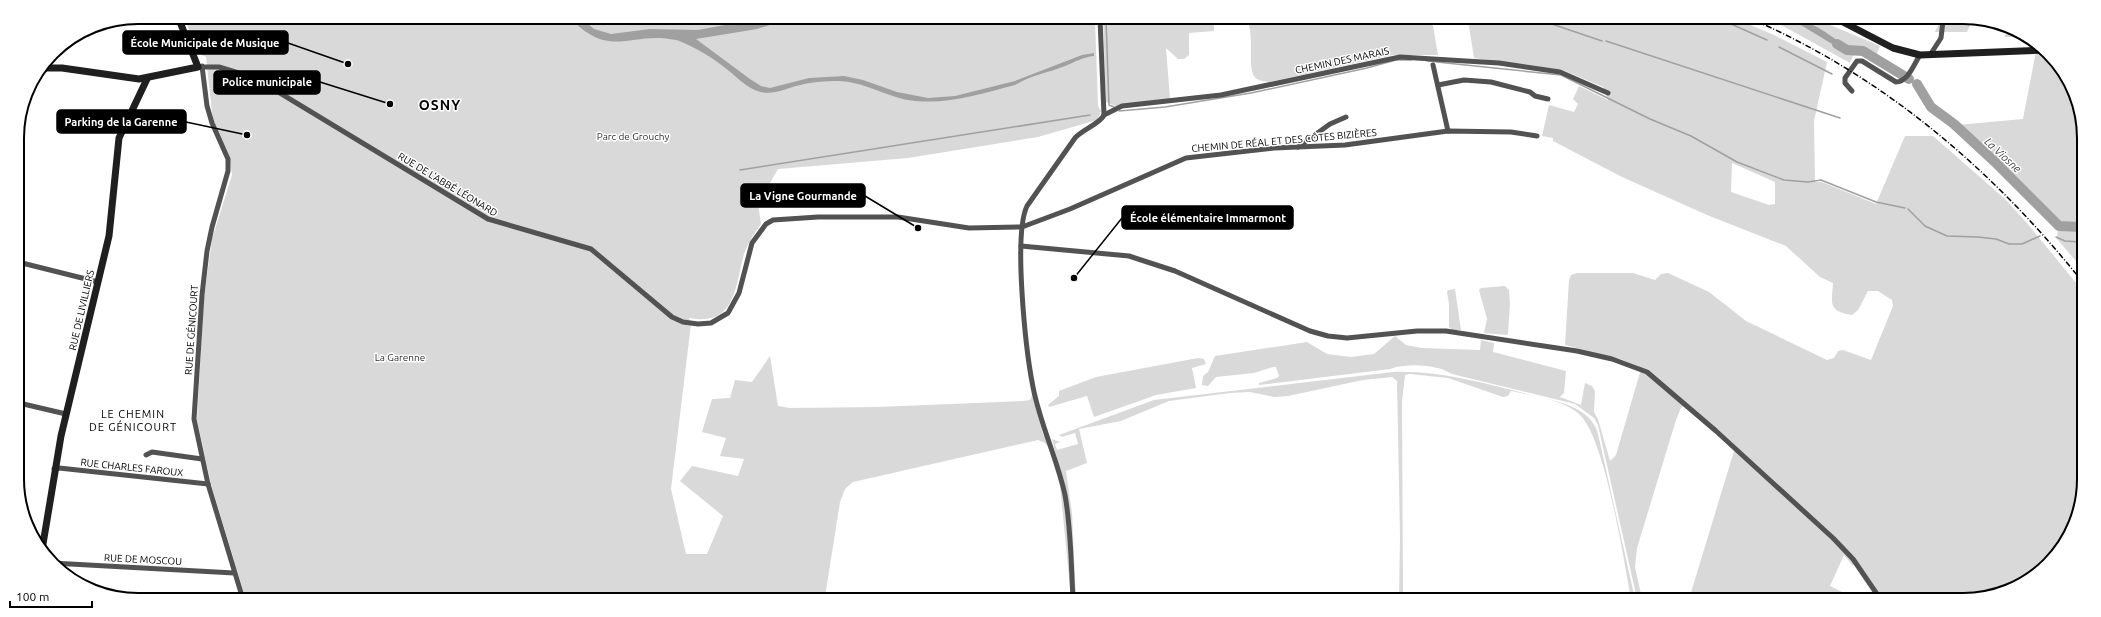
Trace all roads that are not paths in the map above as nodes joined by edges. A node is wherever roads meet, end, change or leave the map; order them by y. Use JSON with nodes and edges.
{"nodes":[{"id":1,"x":182,"y":24,"type":"edge"},
{"id":2,"x":1100,"y":24,"type":"edge"},
{"id":3,"x":1847,"y":24,"type":"edge"},
{"id":4,"x":1943,"y":24,"type":"edge"},
{"id":5,"x":2035,"y":50,"type":"edge"},
{"id":6,"x":1920,"y":55,"type":"junction"},
{"id":7,"x":1930,"y":55,"type":"junction"},
{"id":8,"x":1433,"y":65,"type":"dead end"},
{"id":9,"x":200,"y":66,"type":"junction"},
{"id":10,"x":49,"y":68,"type":"edge"},
{"id":11,"x":146,"y":79,"type":"junction"},
{"id":12,"x":1438,"y":85,"type":"junction"},
{"id":13,"x":1852,"y":91,"type":"dead end"},
{"id":14,"x":1608,"y":93,"type":"dead end"},
{"id":15,"x":1548,"y":99,"type":"dead end"},
{"id":16,"x":1104,"y":115,"type":"junction"},
{"id":17,"x":1346,"y":117,"type":"dead end"},
{"id":18,"x":1448,"y":132,"type":"junction"},
{"id":19,"x":1537,"y":136,"type":"dead end"},
{"id":20,"x":1298,"y":147,"type":"junction"},
{"id":21,"x":1022,"y":227,"type":"junction"},
{"id":22,"x":1020,"y":246,"type":"junction"},
{"id":23,"x":24,"y":264,"type":"edge"},
{"id":24,"x":98,"y":282,"type":"junction"},
{"id":25,"x":24,"y":404,"type":"edge"},
{"id":26,"x":66,"y":414,"type":"junction"},
{"id":27,"x":146,"y":455,"type":"dead end"},
{"id":28,"x":202,"y":459,"type":"junction"},
{"id":29,"x":54,"y":469,"type":"junction"},
{"id":30,"x":208,"y":484,"type":"junction"},
{"id":31,"x":42,"y":541,"type":"edge"},
{"id":32,"x":63,"y":565,"type":"edge"},
{"id":33,"x":234,"y":573,"type":"junction"},
{"id":34,"x":241,"y":593,"type":"edge"},
{"id":35,"x":1073,"y":593,"type":"edge"},
{"id":36,"x":1876,"y":593,"type":"edge"}],
"edges":[{"from":1,"to":9,"type":"street"},
{"from":2,"to":16,"type":"street"},
{"from":3,"to":6,"type":"street"},
{"from":4,"to":7,"type":"street"},
{"from":5,"to":7,"type":"street"},
{"from":6,"to":7,"type":"street"},
{"from":6,"to":13,"type":"street"},
{"from":8,"to":12,"type":"street"},
{"from":9,"to":11,"type":"street"},
{"from":9,"to":21,"type":"street","name":"RUE DE L'ABBÉ LÉONARD"},
{"from":9,"to":28,"type":"street","name":"RUE DE GÉNICOURT"},
{"from":10,"to":11,"type":"street"},
{"from":11,"to":24,"type":"street","name":"RUE DE LIVILLIERS"},
{"from":12,"to":15,"type":"street"},
{"from":12,"to":18,"type":"street"},
{"from":14,"to":16,"type":"street","name":"CHEMIN DES MARAIS"},
{"from":16,"to":21,"type":"street","name":"CHEMIN DES MARAIS"},
{"from":17,"to":20,"type":"street"},
{"from":18,"to":19,"type":"street","name":"CHEMIN DE RÉAL ET DES CÔTES BIZIÈRES"},
{"from":18,"to":20,"type":"street","name":"CHEMIN DE RÉAL ET DES CÔTES BIZIÈRES"},
{"from":20,"to":21,"type":"street","name":"CHEMIN DE RÉAL ET DES CÔTES BIZIÈRES"},
{"from":21,"to":22,"type":"street","name":"CHEMIN DES MARAIS"},
{"from":22,"to":35,"type":"street","name":"CHEMIN DES MARAIS"},
{"from":22,"to":36,"type":"street"},
{"from":23,"to":24,"type":"street"},
{"from":24,"to":26,"type":"street","name":"RUE DE LIVILLIERS"},
{"from":25,"to":26,"type":"street"},
{"from":26,"to":29,"type":"street","name":"RUE DE LIVILLIERS"},
{"from":27,"to":28,"type":"street"},
{"from":28,"to":30,"type":"street","name":"RUE DE GÉNICOURT"},
{"from":29,"to":30,"type":"street","name":"RUE CHARLES FAROUX"},
{"from":29,"to":31,"type":"street","name":"RUE DE LIVILLIERS"},
{"from":30,"to":33,"type":"street","name":"RUE DE GÉNICOURT"},
{"from":32,"to":33,"type":"street","name":"RUE DE MOSCOU"},
{"from":33,"to":34,"type":"street","name":"RUE DE GÉNICOURT"}]}
